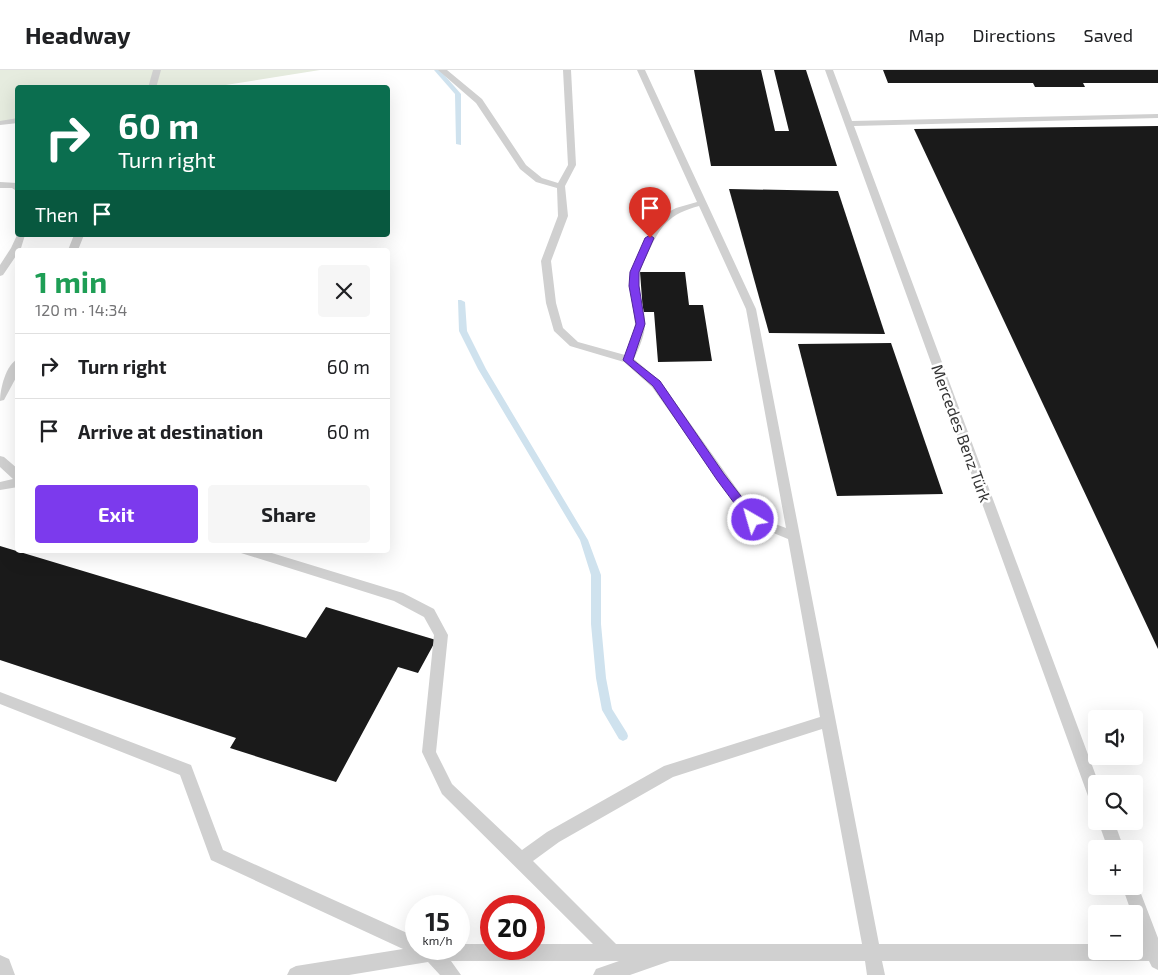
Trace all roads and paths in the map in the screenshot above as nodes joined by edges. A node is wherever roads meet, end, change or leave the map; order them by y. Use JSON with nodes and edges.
{"nodes":[{"id":1,"x":157,"y":70,"type":"edge"},
{"id":2,"x":442,"y":70,"type":"edge"},
{"id":3,"x":567,"y":70,"type":"edge"},
{"id":4,"x":640,"y":70,"type":"edge"},
{"id":5,"x":829,"y":70,"type":"edge"},
{"id":6,"x":153,"y":85,"type":"edge"},
{"id":7,"x":1158,"y":116,"type":"edge"},
{"id":8,"x":15,"y":120,"type":"edge"},
{"id":9,"x":0,"y":123,"type":"edge"},
{"id":10,"x":848,"y":124,"type":"junction"},
{"id":11,"x":0,"y":185,"type":"edge"},
{"id":12,"x":561,"y":186,"type":"junction"},
{"id":13,"x":15,"y":187,"type":"edge"},
{"id":14,"x":702,"y":203,"type":"junction"},
{"id":15,"x":15,"y":250,"type":"edge"},
{"id":16,"x":0,"y":273,"type":"edge"},
{"id":17,"x":628,"y":360,"type":"junction"},
{"id":18,"x":15,"y":368,"type":"edge"},
{"id":19,"x":0,"y":397,"type":"edge"},
{"id":20,"x":0,"y":460,"type":"edge"},
{"id":21,"x":15,"y":474,"type":"edge"},
{"id":22,"x":15,"y":483,"type":"edge"},
{"id":23,"x":0,"y":486,"type":"edge"},
{"id":24,"x":794,"y":536,"type":"junction"},
{"id":25,"x":256,"y":553,"type":"edge"},
{"id":26,"x":0,"y":698,"type":"edge"},
{"id":27,"x":828,"y":721,"type":"junction"},
{"id":28,"x":1088,"y":775,"type":"edge"},
{"id":29,"x":521,"y":860,"type":"junction"},
{"id":30,"x":1134,"y":895,"type":"edge"},
{"id":31,"x":405,"y":941,"type":"edge"},
{"id":32,"x":470,"y":950,"type":"edge"},
{"id":33,"x":612,"y":952,"type":"junction"},
{"id":34,"x":676,"y":952,"type":"junction"},
{"id":35,"x":871,"y":952,"type":"junction"},
{"id":36,"x":405,"y":953,"type":"edge"},
{"id":37,"x":1157,"y":955,"type":"edge"},
{"id":38,"x":435,"y":960,"type":"edge"},
{"id":39,"x":0,"y":964,"type":"edge"},
{"id":40,"x":6,"y":975,"type":"edge"},
{"id":41,"x":296,"y":975,"type":"edge"},
{"id":42,"x":452,"y":975,"type":"edge"},
{"id":43,"x":602,"y":975,"type":"edge"},
{"id":44,"x":876,"y":975,"type":"edge"}],
"edges":[{"from":1,"to":6,"type":"lane"},
{"from":2,"to":12,"type":"lane"},
{"from":3,"to":12,"type":"lane"},
{"from":4,"to":14,"type":"lane"},
{"from":5,"to":10,"type":"lane","name":"Mercedes Benz Türk"},
{"from":7,"to":10,"type":"lane"},
{"from":8,"to":9,"type":"lane"},
{"from":10,"to":28,"type":"lane","name":"Mercedes Benz Türk"},
{"from":11,"to":13,"type":"lane"},
{"from":12,"to":17,"type":"lane"},
{"from":14,"to":17,"type":"lane"},
{"from":14,"to":24,"type":"lane"},
{"from":15,"to":16,"type":"lane"},
{"from":17,"to":24,"type":"lane"},
{"from":18,"to":19,"type":"lane"},
{"from":20,"to":21,"type":"lane"},
{"from":22,"to":23,"type":"lane"},
{"from":24,"to":27,"type":"lane"},
{"from":25,"to":29,"type":"lane"},
{"from":26,"to":31,"type":"lane"},
{"from":27,"to":29,"type":"lane"},
{"from":27,"to":35,"type":"lane"},
{"from":29,"to":33,"type":"lane"},
{"from":30,"to":37,"type":"lane"},
{"from":32,"to":33,"type":"lane"},
{"from":33,"to":34,"type":"lane"},
{"from":34,"to":35,"type":"lane"},
{"from":34,"to":43,"type":"lane"},
{"from":35,"to":37,"type":"lane"},
{"from":35,"to":44,"type":"lane"},
{"from":36,"to":41,"type":"lane"},
{"from":38,"to":42,"type":"lane"},
{"from":39,"to":40,"type":"lane"}]}
